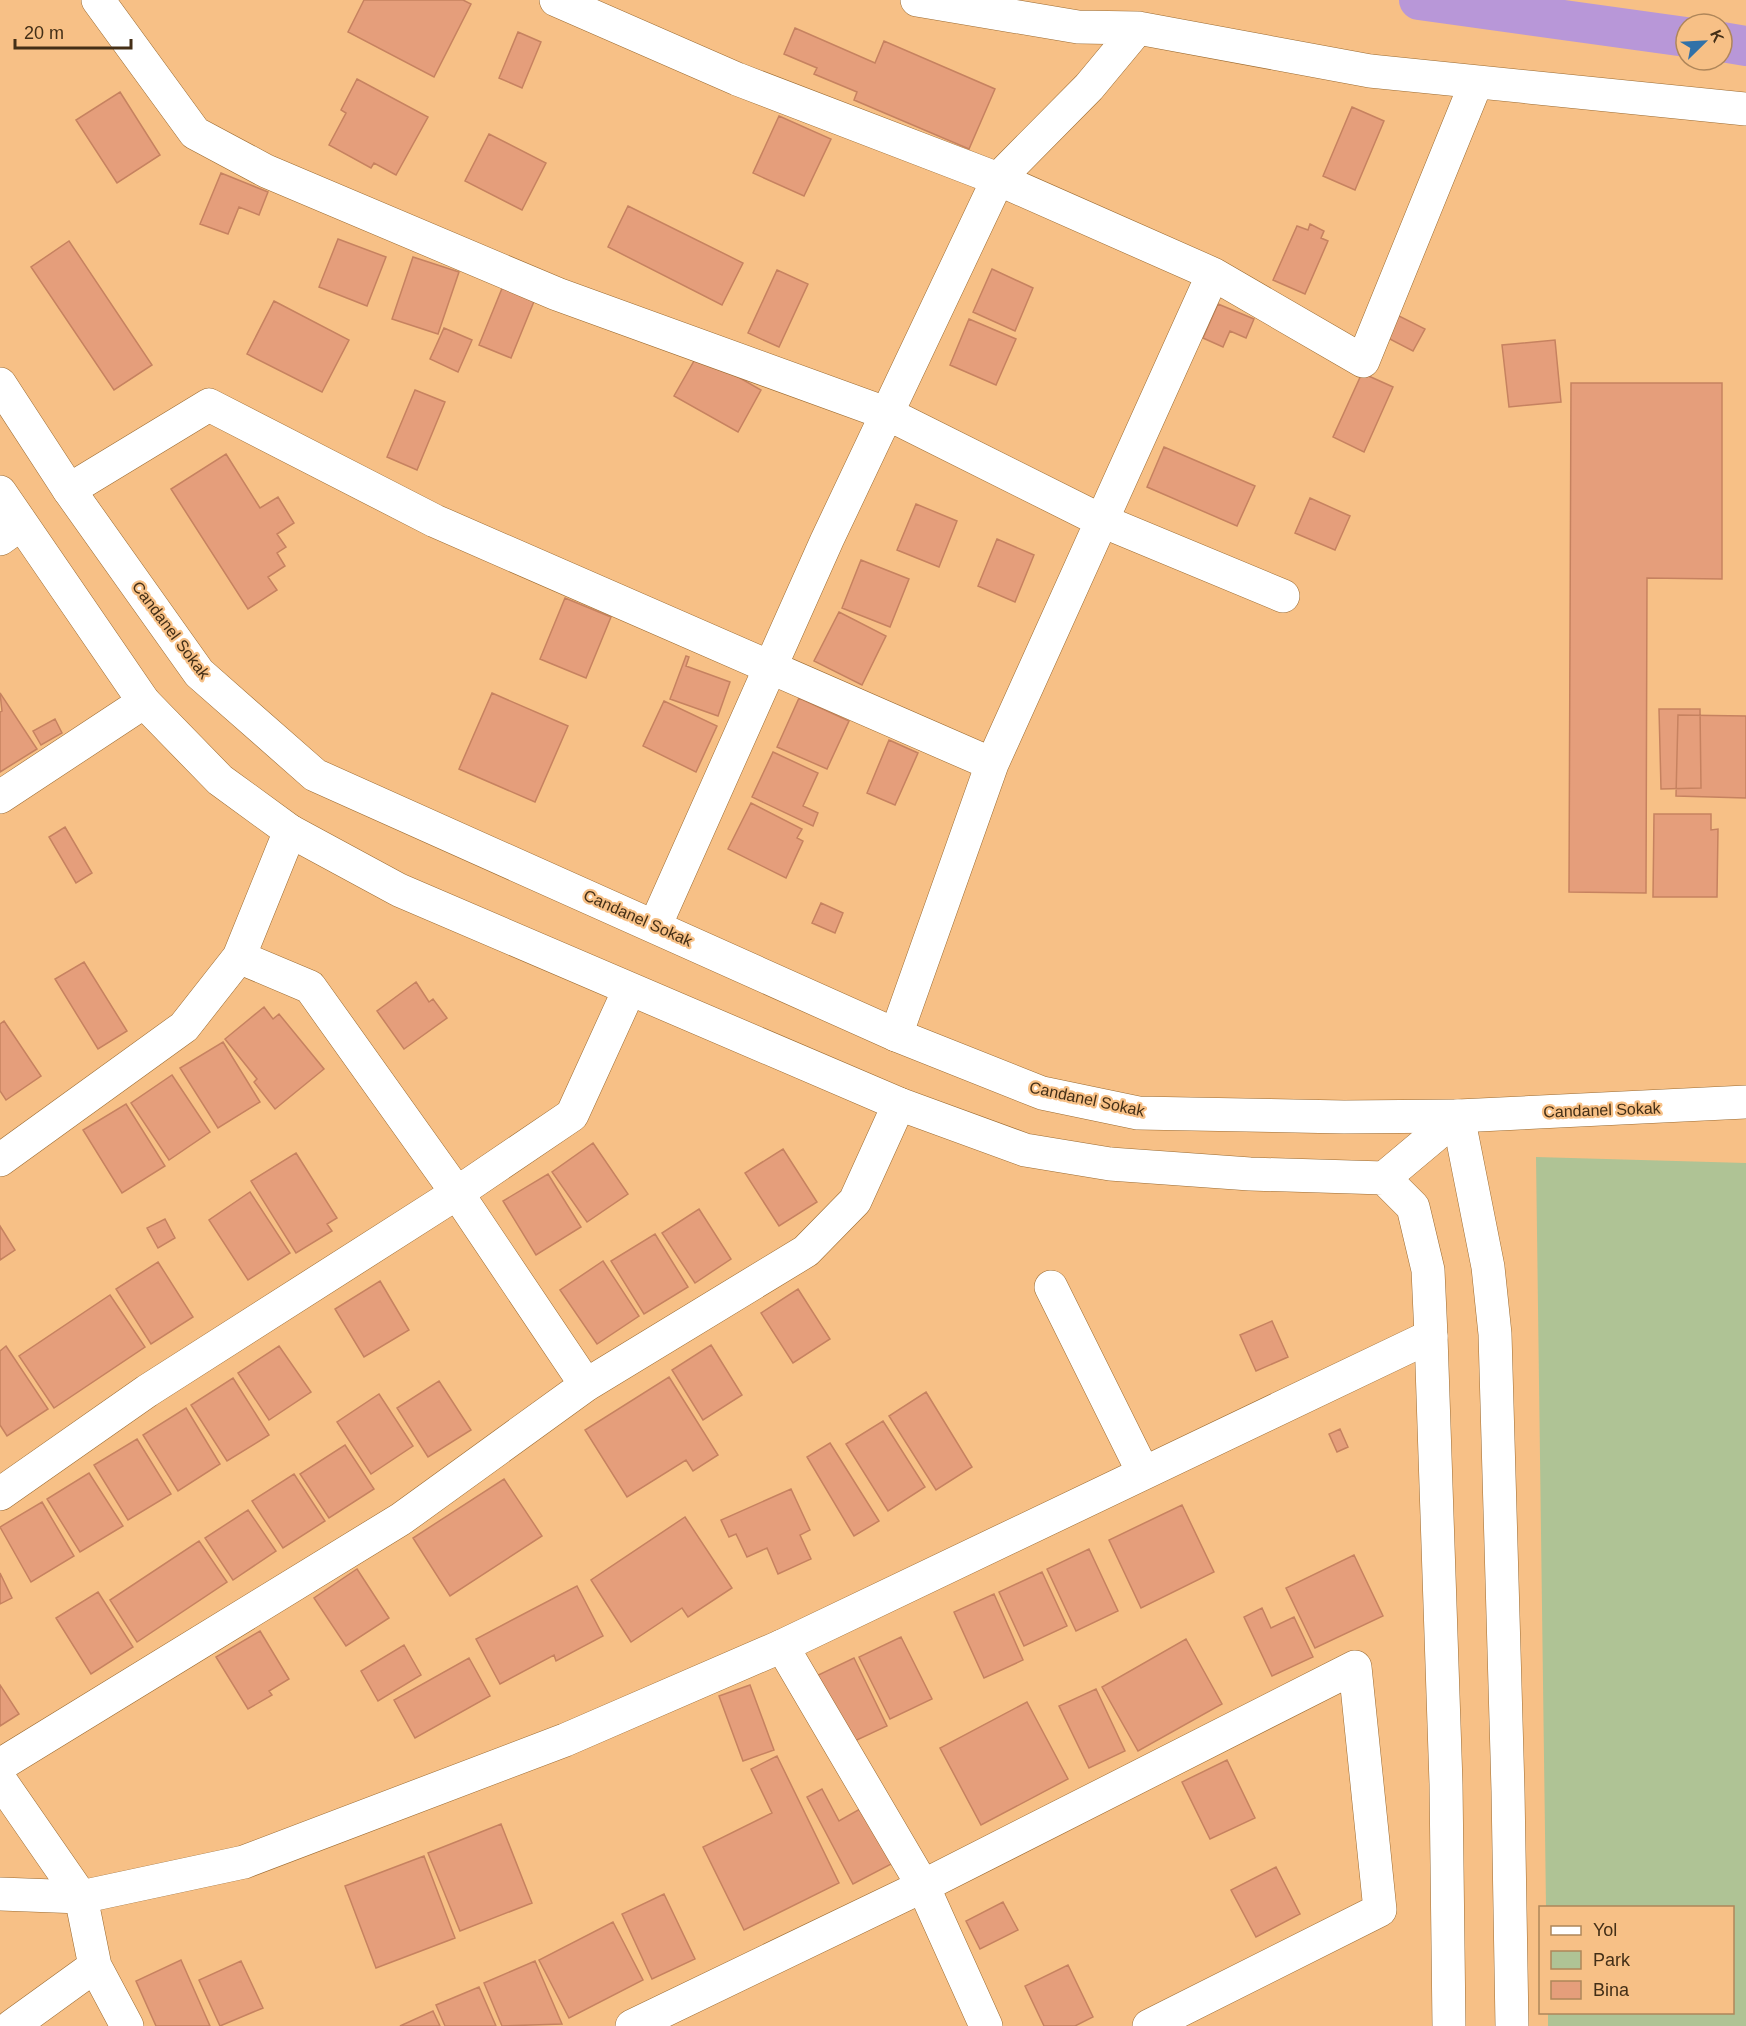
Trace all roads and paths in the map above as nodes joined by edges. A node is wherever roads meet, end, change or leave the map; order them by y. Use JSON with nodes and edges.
{"nodes":[{"id":1,"x":98,"y":0,"type":"edge"},
{"id":2,"x":556,"y":0,"type":"edge"},
{"id":3,"x":917,"y":0,"type":"edge"},
{"id":4,"x":1138,"y":28,"type":"junction"},
{"id":5,"x":1476,"y":83,"type":"junction"},
{"id":6,"x":1746,"y":109,"type":"edge"},
{"id":7,"x":998,"y":179,"type":"junction"},
{"id":8,"x":1213,"y":274,"type":"junction"},
{"id":9,"x":0,"y":384,"type":"edge"},
{"id":10,"x":888,"y":414,"type":"junction"},
{"id":11,"x":69,"y":490,"type":"junction"},
{"id":12,"x":0,"y":492,"type":"edge"},
{"id":13,"x":1100,"y":520,"type":"junction"},
{"id":14,"x":11,"y":532,"type":"edge"},
{"id":15,"x":1283,"y":596,"type":"dead end"},
{"id":16,"x":770,"y":666,"type":"junction"},
{"id":17,"x":144,"y":702,"type":"junction"},
{"id":18,"x":992,"y":764,"type":"junction"},
{"id":19,"x":0,"y":797,"type":"edge"},
{"id":20,"x":290,"y":831,"type":"junction"},
{"id":21,"x":655,"y":926,"type":"junction"},
{"id":22,"x":238,"y":957,"type":"junction"},
{"id":23,"x":629,"y":990,"type":"junction"},
{"id":24,"x":896,"y":1035,"type":"junction"},
{"id":25,"x":1746,"y":1102,"type":"edge"},
{"id":26,"x":899,"y":1104,"type":"junction"},
{"id":27,"x":1458,"y":1116,"type":"junction"},
{"id":28,"x":0,"y":1160,"type":"edge"},
{"id":29,"x":1384,"y":1178,"type":"junction"},
{"id":30,"x":457,"y":1192,"type":"junction"},
{"id":31,"x":1051,"y":1287,"type":"dead end"},
{"id":32,"x":1431,"y":1336,"type":"junction"},
{"id":33,"x":586,"y":1385,"type":"junction"},
{"id":34,"x":1143,"y":1472,"type":"junction"},
{"id":35,"x":0,"y":1494,"type":"edge"},
{"id":36,"x":782,"y":1646,"type":"junction"},
{"id":37,"x":0,"y":1765,"type":"edge"},
{"id":38,"x":0,"y":1780,"type":"edge"},
{"id":39,"x":923,"y":1886,"type":"junction"},
{"id":40,"x":0,"y":1894,"type":"edge"},
{"id":41,"x":81,"y":1897,"type":"junction"},
{"id":42,"x":96,"y":1966,"type":"junction"},
{"id":43,"x":12,"y":2026,"type":"edge"},
{"id":44,"x":127,"y":2026,"type":"edge"},
{"id":45,"x":632,"y":2026,"type":"edge"},
{"id":46,"x":986,"y":2026,"type":"edge"},
{"id":47,"x":1149,"y":2026,"type":"edge"},
{"id":48,"x":1449,"y":2026,"type":"edge"},
{"id":49,"x":1512,"y":2026,"type":"edge"}],
"edges":[{"from":1,"to":10,"type":"street"},
{"from":2,"to":7,"type":"street"},
{"from":3,"to":4,"type":"street"},
{"from":4,"to":5,"type":"street"},
{"from":4,"to":7,"type":"street"},
{"from":5,"to":6,"type":"street"},
{"from":5,"to":8,"type":"street"},
{"from":7,"to":8,"type":"street"},
{"from":7,"to":10,"type":"street"},
{"from":8,"to":13,"type":"street"},
{"from":9,"to":11,"type":"street","name":"Candanel Sokak"},
{"from":10,"to":13,"type":"street"},
{"from":10,"to":16,"type":"street"},
{"from":11,"to":16,"type":"street"},
{"from":11,"to":21,"type":"street","name":"Candanel Sokak"},
{"from":12,"to":14,"type":"street"},
{"from":13,"to":15,"type":"street"},
{"from":13,"to":18,"type":"street"},
{"from":14,"to":17,"type":"street"},
{"from":16,"to":18,"type":"street"},
{"from":16,"to":21,"type":"street"},
{"from":17,"to":19,"type":"street"},
{"from":17,"to":20,"type":"street"},
{"from":18,"to":24,"type":"street"},
{"from":20,"to":22,"type":"street"},
{"from":20,"to":23,"type":"street"},
{"from":21,"to":24,"type":"street","name":"Candanel Sokak"},
{"from":22,"to":28,"type":"street"},
{"from":22,"to":30,"type":"street"},
{"from":23,"to":26,"type":"street"},
{"from":23,"to":30,"type":"street"},
{"from":24,"to":27,"type":"street","name":"Candanel Sokak"},
{"from":25,"to":27,"type":"street","name":"Candanel Sokak"},
{"from":26,"to":29,"type":"street"},
{"from":26,"to":33,"type":"street"},
{"from":27,"to":29,"type":"street"},
{"from":27,"to":49,"type":"street"},
{"from":29,"to":32,"type":"street"},
{"from":30,"to":33,"type":"street"},
{"from":30,"to":35,"type":"street"},
{"from":31,"to":34,"type":"street"},
{"from":32,"to":34,"type":"street"},
{"from":32,"to":48,"type":"street"},
{"from":33,"to":37,"type":"street"},
{"from":34,"to":36,"type":"street"},
{"from":36,"to":39,"type":"street"},
{"from":36,"to":41,"type":"street"},
{"from":38,"to":41,"type":"street"},
{"from":39,"to":45,"type":"street"},
{"from":39,"to":46,"type":"street"},
{"from":39,"to":47,"type":"street"},
{"from":40,"to":41,"type":"street"},
{"from":41,"to":42,"type":"street"},
{"from":42,"to":43,"type":"street"},
{"from":42,"to":44,"type":"street"}]}
